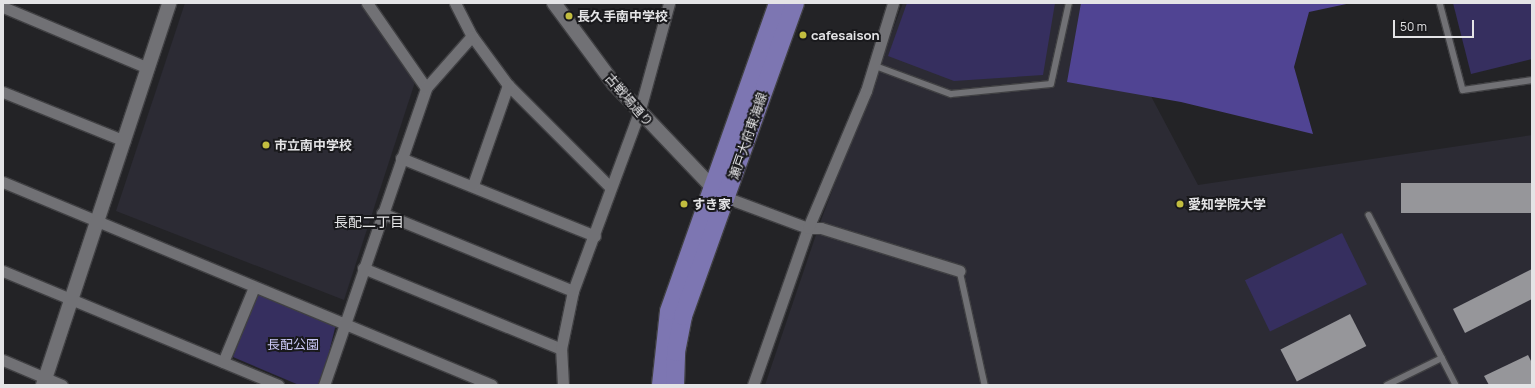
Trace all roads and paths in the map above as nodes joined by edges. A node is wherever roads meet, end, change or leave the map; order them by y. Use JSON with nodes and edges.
{"nodes":[{"id":1,"x":169,"y":3,"type":"edge"},
{"id":2,"x":367,"y":3,"type":"edge"},
{"id":3,"x":455,"y":3,"type":"edge"},
{"id":4,"x":554,"y":3,"type":"edge"},
{"id":5,"x":658,"y":3,"type":"edge"},
{"id":6,"x":778,"y":3,"type":"edge"},
{"id":7,"x":795,"y":3,"type":"edge"},
{"id":8,"x":893,"y":3,"type":"edge"},
{"id":9,"x":1069,"y":3,"type":"edge"},
{"id":10,"x":1440,"y":3,"type":"edge"},
{"id":11,"x":3,"y":7,"type":"edge"},
{"id":12,"x":668,"y":7,"type":"edge"},
{"id":13,"x":472,"y":36,"type":"junction"},
{"id":14,"x":873,"y":64,"type":"junction"},
{"id":15,"x":148,"y":68,"type":"junction"},
{"id":16,"x":1532,"y":80,"type":"edge"},
{"id":17,"x":508,"y":85,"type":"junction"},
{"id":18,"x":426,"y":88,"type":"junction"},
{"id":19,"x":3,"y":92,"type":"edge"},
{"id":20,"x":639,"y":113,"type":"junction"},
{"id":21,"x":125,"y":141,"type":"junction"},
{"id":22,"x":401,"y":158,"type":"junction"},
{"id":23,"x":3,"y":182,"type":"edge"},
{"id":24,"x":473,"y":185,"type":"junction"},
{"id":25,"x":610,"y":187,"type":"junction"},
{"id":26,"x":719,"y":194,"type":"junction"},
{"id":27,"x":382,"y":213,"type":"junction"},
{"id":28,"x":1369,"y":215,"type":"dead end"},
{"id":29,"x":96,"y":221,"type":"junction"},
{"id":30,"x":808,"y":228,"type":"junction"},
{"id":31,"x":595,"y":236,"type":"junction"},
{"id":32,"x":363,"y":268,"type":"junction"},
{"id":33,"x":3,"y":271,"type":"edge"},
{"id":34,"x":960,"y":271,"type":"joint"},
{"id":35,"x":254,"y":287,"type":"junction"},
{"id":36,"x":573,"y":291,"type":"junction"},
{"id":37,"x":70,"y":299,"type":"junction"},
{"id":38,"x":344,"y":323,"type":"junction"},
{"id":39,"x":561,"y":349,"type":"junction"},
{"id":40,"x":1442,"y":358,"type":"junction"},
{"id":41,"x":3,"y":360,"type":"edge"},
{"id":42,"x":223,"y":362,"type":"junction"},
{"id":43,"x":44,"y":382,"type":"edge"},
{"id":44,"x":62,"y":385,"type":"edge"},
{"id":45,"x":278,"y":385,"type":"edge"},
{"id":46,"x":324,"y":385,"type":"edge"},
{"id":47,"x":492,"y":385,"type":"edge"},
{"id":48,"x":563,"y":385,"type":"edge"},
{"id":49,"x":661,"y":385,"type":"edge"},
{"id":50,"x":675,"y":385,"type":"edge"},
{"id":51,"x":753,"y":385,"type":"edge"},
{"id":52,"x":985,"y":385,"type":"edge"},
{"id":53,"x":1387,"y":385,"type":"edge"},
{"id":54,"x":1456,"y":385,"type":"edge"}],
"edges":[{"from":1,"to":15,"type":"street"},
{"from":2,"to":18,"type":"street"},
{"from":3,"to":13,"type":"street"},
{"from":4,"to":20,"type":"street","name":"古戦場通り"},
{"from":5,"to":12,"type":"street"},
{"from":6,"to":26,"type":"main road","name":"瀬戸大府東海線"},
{"from":7,"to":26,"type":"main road","name":"瀬戸大府東海線"},
{"from":8,"to":14,"type":"street"},
{"from":9,"to":14,"type":"lane"},
{"from":10,"to":16,"type":"lane"},
{"from":11,"to":15,"type":"street"},
{"from":12,"to":20,"type":"street"},
{"from":13,"to":17,"type":"street"},
{"from":13,"to":18,"type":"street"},
{"from":14,"to":30,"type":"street"},
{"from":15,"to":21,"type":"street"},
{"from":17,"to":24,"type":"street"},
{"from":17,"to":25,"type":"street"},
{"from":18,"to":22,"type":"street"},
{"from":19,"to":21,"type":"street"},
{"from":20,"to":25,"type":"street"},
{"from":20,"to":26,"type":"street","name":"古戦場通り"},
{"from":21,"to":29,"type":"street"},
{"from":22,"to":24,"type":"street"},
{"from":22,"to":27,"type":"street"},
{"from":23,"to":29,"type":"street"},
{"from":24,"to":31,"type":"street"},
{"from":25,"to":31,"type":"street"},
{"from":26,"to":30,"type":"street"},
{"from":26,"to":49,"type":"main road","name":"瀬戸大府東海線"},
{"from":26,"to":50,"type":"main road","name":"瀬戸大府東海線"},
{"from":27,"to":32,"type":"street"},
{"from":27,"to":36,"type":"street"},
{"from":28,"to":40,"type":"lane"},
{"from":29,"to":35,"type":"street"},
{"from":29,"to":37,"type":"street"},
{"from":30,"to":34,"type":"street"},
{"from":30,"to":51,"type":"street"},
{"from":31,"to":36,"type":"street"},
{"from":32,"to":38,"type":"street"},
{"from":32,"to":39,"type":"street"},
{"from":33,"to":37,"type":"street"},
{"from":34,"to":52,"type":"lane"},
{"from":35,"to":38,"type":"street"},
{"from":35,"to":42,"type":"street"},
{"from":36,"to":39,"type":"street"},
{"from":37,"to":42,"type":"street"},
{"from":37,"to":43,"type":"street"},
{"from":38,"to":46,"type":"street"},
{"from":38,"to":47,"type":"street"},
{"from":39,"to":48,"type":"street"},
{"from":40,"to":53,"type":"lane"},
{"from":40,"to":54,"type":"lane"},
{"from":41,"to":43,"type":"street"},
{"from":42,"to":45,"type":"street"},
{"from":43,"to":44,"type":"street"}]}
